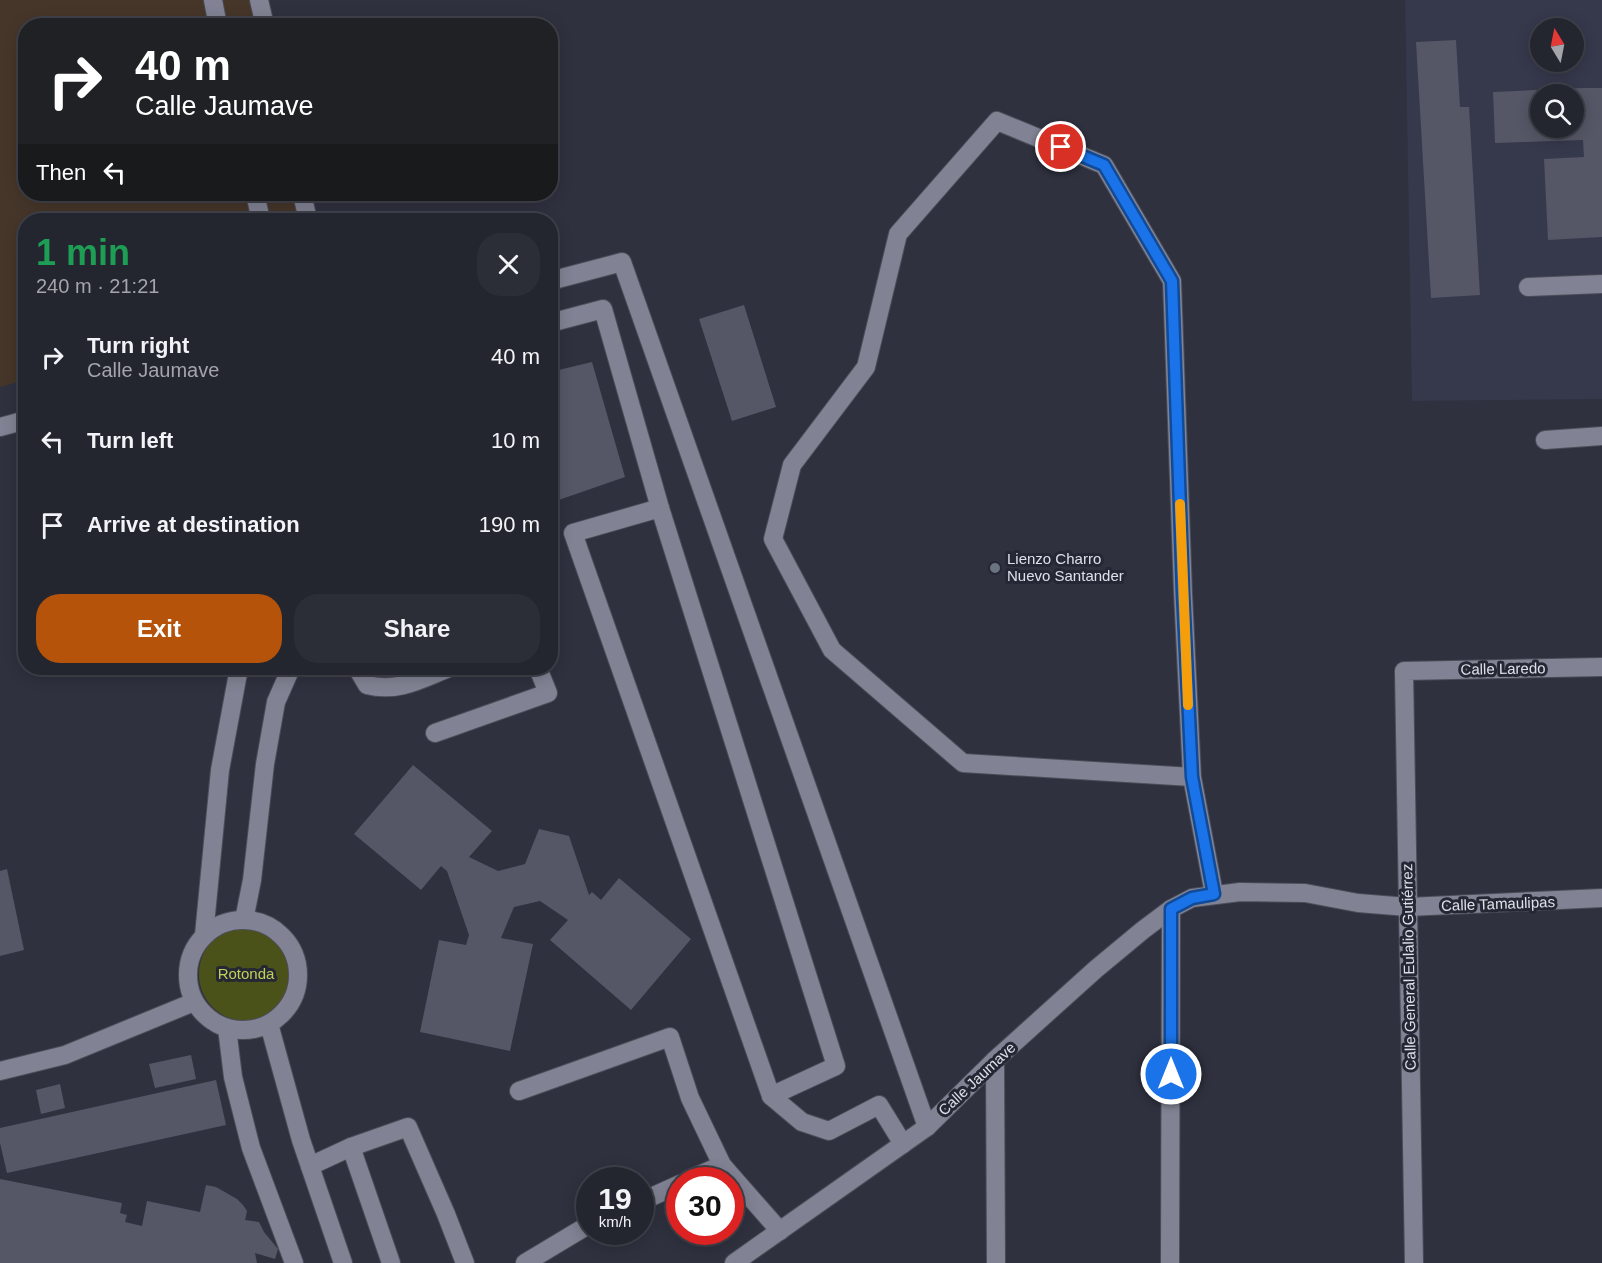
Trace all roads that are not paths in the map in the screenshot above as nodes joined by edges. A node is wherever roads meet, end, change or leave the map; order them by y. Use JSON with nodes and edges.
{"nodes":[{"id":1,"x":213,"y":0,"type":"edge"},
{"id":2,"x":259,"y":0,"type":"edge"},
{"id":3,"x":216,"y":18,"type":"edge"},
{"id":4,"x":263,"y":18,"type":"edge"},
{"id":5,"x":558,"y":279,"type":"edge"},
{"id":6,"x":1602,"y":284,"type":"edge"},
{"id":7,"x":1528,"y":287,"type":"dead end"},
{"id":8,"x":558,"y":321,"type":"edge"},
{"id":9,"x":18,"y":422,"type":"edge"},
{"id":10,"x":0,"y":427,"type":"edge"},
{"id":11,"x":1602,"y":436,"type":"edge"},
{"id":12,"x":1545,"y":440,"type":"dead end"},
{"id":13,"x":660,"y":508,"type":"junction"},
{"id":14,"x":1602,"y":667,"type":"edge"},
{"id":15,"x":1404,"y":671,"type":"joint"},
{"id":16,"x":238,"y":675,"type":"edge"},
{"id":17,"x":288,"y":675,"type":"edge"},
{"id":18,"x":361,"y":675,"type":"edge"},
{"id":19,"x":432,"y":675,"type":"edge"},
{"id":20,"x":541,"y":675,"type":"edge"},
{"id":21,"x":435,"y":733,"type":"dead end"},
{"id":22,"x":1192,"y":777,"type":"junction"},
{"id":23,"x":1214,"y":894,"type":"junction"},
{"id":24,"x":1602,"y":898,"type":"edge"},
{"id":25,"x":1408,"y":907,"type":"junction"},
{"id":26,"x":1171,"y":909,"type":"junction"},
{"id":27,"x":244,"y":920,"type":"junction"},
{"id":28,"x":204,"y":935,"type":"junction"},
{"id":29,"x":194,"y":1002,"type":"junction"},
{"id":30,"x":269,"y":1024,"type":"junction"},
{"id":31,"x":227,"y":1028,"type":"junction"},
{"id":32,"x":995,"y":1060,"type":"junction"},
{"id":33,"x":0,"y":1071,"type":"edge"},
{"id":34,"x":519,"y":1091,"type":"dead end"},
{"id":35,"x":771,"y":1096,"type":"junction"},
{"id":36,"x":927,"y":1127,"type":"junction"},
{"id":37,"x":903,"y":1144,"type":"junction"},
{"id":38,"x":351,"y":1147,"type":"junction"},
{"id":39,"x":722,"y":1165,"type":"junction"},
{"id":40,"x":310,"y":1166,"type":"junction"},
{"id":41,"x":717,"y":1167,"type":"edge"},
{"id":42,"x":780,"y":1231,"type":"junction"},
{"id":43,"x":576,"y":1232,"type":"edge"},
{"id":44,"x":294,"y":1263,"type":"edge"},
{"id":45,"x":343,"y":1263,"type":"edge"},
{"id":46,"x":391,"y":1263,"type":"edge"},
{"id":47,"x":465,"y":1263,"type":"edge"},
{"id":48,"x":525,"y":1263,"type":"edge"},
{"id":49,"x":735,"y":1263,"type":"edge"},
{"id":50,"x":996,"y":1263,"type":"edge"},
{"id":51,"x":1170,"y":1263,"type":"edge"},
{"id":52,"x":1414,"y":1263,"type":"edge"}],
"edges":[{"from":1,"to":3,"type":"street"},
{"from":2,"to":4,"type":"street"},
{"from":5,"to":36,"type":"street"},
{"from":6,"to":7,"type":"street"},
{"from":8,"to":13,"type":"street"},
{"from":9,"to":10,"type":"street"},
{"from":11,"to":12,"type":"street"},
{"from":13,"to":35,"type":"street"},
{"from":13,"to":35,"type":"street"},
{"from":14,"to":15,"type":"street","name":"Calle Laredo"},
{"from":15,"to":25,"type":"street","name":"Calle General Eulalio Gutiérrez"},
{"from":16,"to":28,"type":"street"},
{"from":17,"to":27,"type":"street"},
{"from":18,"to":19,"type":"street"},
{"from":20,"to":21,"type":"street"},
{"from":22,"to":22,"type":"street"},
{"from":22,"to":23,"type":"street"},
{"from":23,"to":25,"type":"street","name":"Calle Tamaulipas"},
{"from":23,"to":26,"type":"street","name":"Calle Jaumave"},
{"from":24,"to":25,"type":"street","name":"Calle Tamaulipas"},
{"from":25,"to":52,"type":"street","name":"Calle General Eulalio Gutiérrez"},
{"from":26,"to":32,"type":"street","name":"Calle Jaumave"},
{"from":26,"to":51,"type":"street"},
{"from":27,"to":28,"type":"street"},
{"from":27,"to":30,"type":"street"},
{"from":28,"to":29,"type":"street"},
{"from":29,"to":31,"type":"street"},
{"from":29,"to":33,"type":"street"},
{"from":30,"to":31,"type":"street"},
{"from":30,"to":40,"type":"street"},
{"from":31,"to":44,"type":"street"},
{"from":32,"to":36,"type":"street","name":"Calle Jaumave"},
{"from":32,"to":50,"type":"street"},
{"from":34,"to":39,"type":"street"},
{"from":35,"to":37,"type":"street"},
{"from":36,"to":37,"type":"street","name":"Calle Jaumave"},
{"from":37,"to":42,"type":"street","name":"Calle Jaumave"},
{"from":38,"to":40,"type":"street"},
{"from":38,"to":46,"type":"street"},
{"from":38,"to":47,"type":"street"},
{"from":39,"to":41,"type":"street"},
{"from":39,"to":42,"type":"street"},
{"from":40,"to":45,"type":"street"},
{"from":42,"to":49,"type":"street","name":"Calle Jaumave"},
{"from":43,"to":48,"type":"street"}]}
